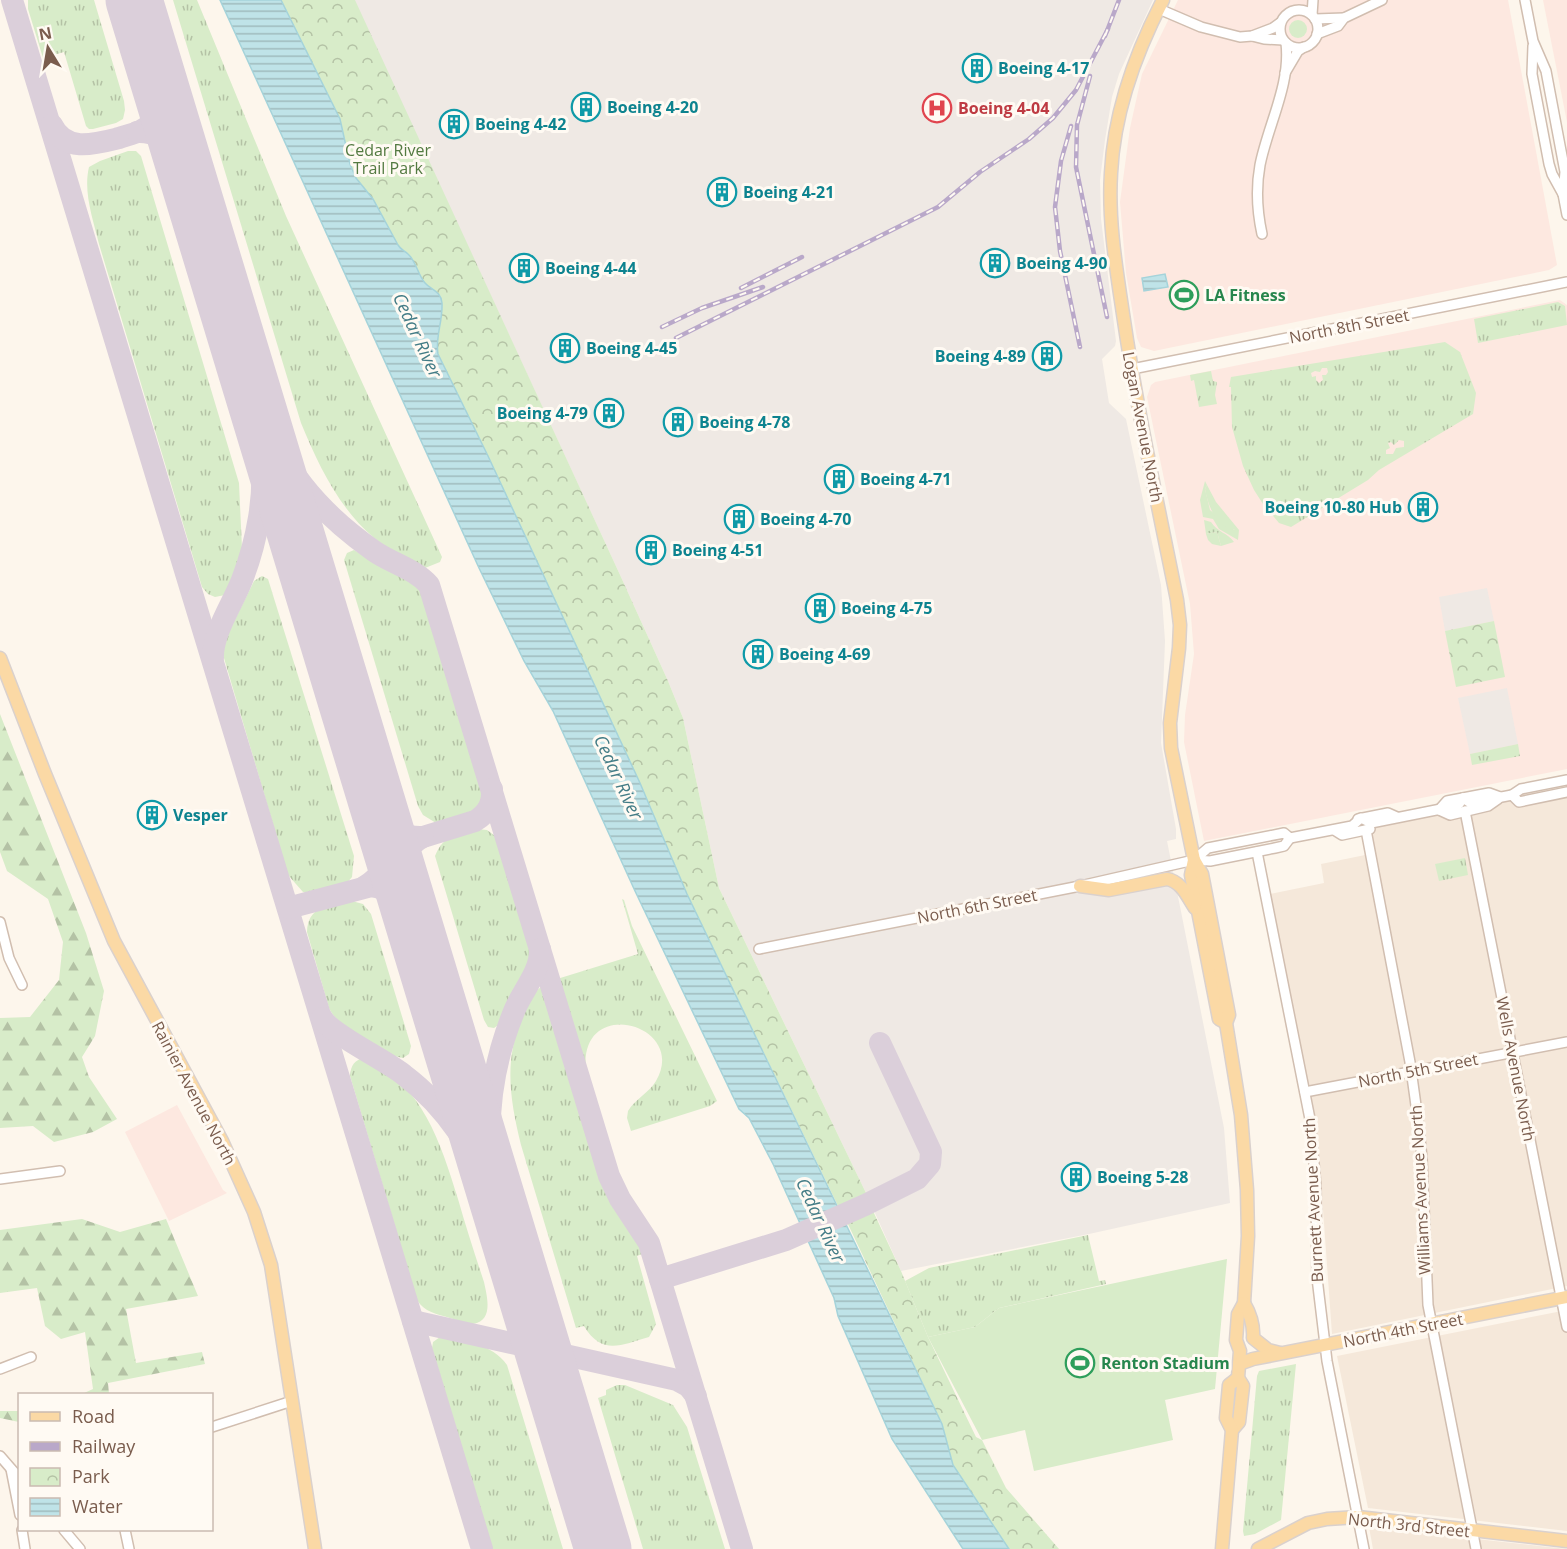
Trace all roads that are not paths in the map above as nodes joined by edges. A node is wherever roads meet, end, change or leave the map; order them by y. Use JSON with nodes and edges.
{"nodes":[{"id":1,"x":1303,"y":0,"type":"edge"},
{"id":2,"x":1313,"y":0,"type":"edge"},
{"id":3,"x":1382,"y":0,"type":"edge"},
{"id":4,"x":1525,"y":0,"type":"edge"},
{"id":5,"x":1161,"y":4,"type":"edge"},
{"id":6,"x":1298,"y":9,"type":"junction"},
{"id":7,"x":1314,"y":17,"type":"junction"},
{"id":8,"x":1344,"y":18,"type":"junction"},
{"id":9,"x":1280,"y":23,"type":"junction"},
{"id":10,"x":1317,"y":34,"type":"junction"},
{"id":11,"x":1252,"y":36,"type":"junction"},
{"id":12,"x":1284,"y":41,"type":"junction"},
{"id":13,"x":1533,"y":41,"type":"junction"},
{"id":14,"x":1304,"y":47,"type":"junction"},
{"id":15,"x":1285,"y":73,"type":"junction"},
{"id":16,"x":1563,"y":194,"type":"junction"},
{"id":17,"x":1567,"y":215,"type":"edge"},
{"id":18,"x":1262,"y":234,"type":"dead end"},
{"id":19,"x":1567,"y":282,"type":"edge"},
{"id":20,"x":1132,"y":369,"type":"junction"},
{"id":21,"x":0,"y":658,"type":"edge"},
{"id":22,"x":1567,"y":780,"type":"edge"},
{"id":23,"x":1567,"y":792,"type":"edge"},
{"id":24,"x":1512,"y":795,"type":"junction"},
{"id":25,"x":1500,"y":798,"type":"junction"},
{"id":26,"x":1439,"y":810,"type":"junction"},
{"id":27,"x":1465,"y":811,"type":"junction"},
{"id":28,"x":1400,"y":817,"type":"junction"},
{"id":29,"x":1334,"y":830,"type":"junction"},
{"id":30,"x":1366,"y":830,"type":"junction"},
{"id":31,"x":1290,"y":838,"type":"junction"},
{"id":32,"x":1257,"y":852,"type":"junction"},
{"id":33,"x":1194,"y":860,"type":"junction"},
{"id":34,"x":1080,"y":886,"type":"junction"},
{"id":35,"x":1199,"y":914,"type":"junction"},
{"id":36,"x":0,"y":922,"type":"edge"},
{"id":37,"x":759,"y":949,"type":"dead end"},
{"id":38,"x":22,"y":985,"type":"dead end"},
{"id":39,"x":1226,"y":1023,"type":"junction"},
{"id":40,"x":1567,"y":1042,"type":"edge"},
{"id":41,"x":1512,"y":1052,"type":"junction"},
{"id":42,"x":1411,"y":1072,"type":"junction"},
{"id":43,"x":1305,"y":1092,"type":"junction"},
{"id":44,"x":60,"y":1171,"type":"dead end"},
{"id":45,"x":0,"y":1179,"type":"edge"},
{"id":46,"x":1564,"y":1298,"type":"edge"},
{"id":47,"x":1247,"y":1308,"type":"junction"},
{"id":48,"x":1432,"y":1324,"type":"junction"},
{"id":49,"x":1567,"y":1327,"type":"edge"},
{"id":50,"x":1325,"y":1346,"type":"junction"},
{"id":51,"x":1284,"y":1353,"type":"junction"},
{"id":52,"x":31,"y":1357,"type":"dead end"},
{"id":53,"x":1239,"y":1364,"type":"junction"},
{"id":54,"x":0,"y":1369,"type":"edge"},
{"id":55,"x":292,"y":1401,"type":"junction"},
{"id":56,"x":213,"y":1426,"type":"edge"},
{"id":57,"x":0,"y":1456,"type":"edge"},
{"id":58,"x":11,"y":1469,"type":"junction"},
{"id":59,"x":18,"y":1477,"type":"edge"},
{"id":60,"x":18,"y":1505,"type":"edge"},
{"id":61,"x":1358,"y":1517,"type":"junction"},
{"id":62,"x":22,"y":1531,"type":"edge"},
{"id":63,"x":64,"y":1531,"type":"edge"},
{"id":64,"x":125,"y":1531,"type":"edge"},
{"id":65,"x":1472,"y":1531,"type":"junction"},
{"id":66,"x":1287,"y":1534,"type":"junction"},
{"id":67,"x":1567,"y":1541,"type":"edge"},
{"id":68,"x":26,"y":1549,"type":"edge"},
{"id":69,"x":80,"y":1549,"type":"edge"},
{"id":70,"x":129,"y":1549,"type":"edge"},
{"id":71,"x":315,"y":1549,"type":"edge"},
{"id":72,"x":1222,"y":1549,"type":"edge"},
{"id":73,"x":1258,"y":1549,"type":"edge"},
{"id":74,"x":1266,"y":1549,"type":"edge"},
{"id":75,"x":1364,"y":1549,"type":"edge"},
{"id":76,"x":1476,"y":1549,"type":"edge"}],
"edges":[{"from":1,"to":6,"type":"street"},
{"from":2,"to":7,"type":"street"},
{"from":3,"to":8,"type":"street"},
{"from":4,"to":13,"type":"street"},
{"from":5,"to":11,"type":"street"},
{"from":5,"to":20,"type":"main road","name":"Logan Avenue North"},
{"from":6,"to":7,"type":"street"},
{"from":6,"to":9,"type":"street"},
{"from":7,"to":8,"type":"street"},
{"from":7,"to":10,"type":"street"},
{"from":8,"to":10,"type":"street"},
{"from":9,"to":11,"type":"street"},
{"from":9,"to":12,"type":"street"},
{"from":10,"to":14,"type":"street"},
{"from":11,"to":12,"type":"street"},
{"from":12,"to":14,"type":"street"},
{"from":12,"to":15,"type":"street"},
{"from":13,"to":16,"type":"street"},
{"from":13,"to":16,"type":"street"},
{"from":14,"to":15,"type":"street"},
{"from":15,"to":18,"type":"street"},
{"from":16,"to":17,"type":"street"},
{"from":19,"to":20,"type":"street","name":"North 8th Street"},
{"from":20,"to":33,"type":"main road","name":"Logan Avenue North"},
{"from":21,"to":55,"type":"main road","name":"Rainier Avenue North"},
{"from":22,"to":24,"type":"street","name":"North 6th Street"},
{"from":23,"to":24,"type":"street","name":"North 6th Street"},
{"from":24,"to":25,"type":"street","name":"North 6th Street"},
{"from":25,"to":26,"type":"street","name":"North 6th Street"},
{"from":25,"to":27,"type":"street","name":"North 6th Street"},
{"from":26,"to":27,"type":"street","name":"North 6th Street"},
{"from":26,"to":28,"type":"street","name":"North 6th Street"},
{"from":27,"to":41,"type":"street","name":"Wells Avenue North"},
{"from":28,"to":29,"type":"street","name":"North 6th Street"},
{"from":28,"to":30,"type":"street","name":"North 6th Street"},
{"from":29,"to":30,"type":"street","name":"North 6th Street"},
{"from":29,"to":31,"type":"street","name":"North 6th Street"},
{"from":30,"to":42,"type":"street","name":"Williams Avenue North"},
{"from":31,"to":32,"type":"street","name":"North 6th Street"},
{"from":31,"to":33,"type":"street","name":"North 6th Street"},
{"from":32,"to":33,"type":"street","name":"North 6th Street"},
{"from":32,"to":43,"type":"street","name":"Burnett Avenue North"},
{"from":33,"to":34,"type":"street","name":"North 6th Street"},
{"from":33,"to":35,"type":"main road","name":"Logan Avenue North"},
{"from":33,"to":39,"type":"main road","name":"Logan Avenue North"},
{"from":34,"to":35,"type":"main road"},
{"from":34,"to":37,"type":"street","name":"North 6th Street"},
{"from":35,"to":39,"type":"main road","name":"Logan Avenue North"},
{"from":36,"to":38,"type":"street"},
{"from":39,"to":47,"type":"main road","name":"Logan Avenue North"},
{"from":40,"to":41,"type":"street","name":"North 5th Street"},
{"from":41,"to":42,"type":"street","name":"North 5th Street"},
{"from":41,"to":46,"type":"street","name":"Wells Avenue North"},
{"from":42,"to":43,"type":"street","name":"North 5th Street"},
{"from":42,"to":48,"type":"street","name":"Williams Avenue North"},
{"from":43,"to":50,"type":"street","name":"Burnett Avenue North"},
{"from":44,"to":45,"type":"street"},
{"from":46,"to":48,"type":"main road","name":"North 4th Street"},
{"from":46,"to":49,"type":"street","name":"Wells Avenue North"},
{"from":47,"to":51,"type":"main road"},
{"from":47,"to":53,"type":"main road","name":"Logan Avenue North"},
{"from":48,"to":50,"type":"main road","name":"North 4th Street"},
{"from":48,"to":65,"type":"street","name":"Williams Avenue North"},
{"from":50,"to":51,"type":"main road","name":"North 4th Street"},
{"from":50,"to":61,"type":"street","name":"Burnett Avenue North"},
{"from":51,"to":53,"type":"main road","name":"North 4th Street"},
{"from":52,"to":54,"type":"street"},
{"from":53,"to":72,"type":"main road","name":"Logan Avenue North"},
{"from":55,"to":56,"type":"street"},
{"from":55,"to":71,"type":"main road","name":"Rainier Avenue North"},
{"from":57,"to":58,"type":"street"},
{"from":58,"to":59,"type":"street"},
{"from":58,"to":60,"type":"street"},
{"from":61,"to":65,"type":"main road","name":"North 3rd Street"},
{"from":61,"to":66,"type":"main road","name":"North 3rd Street"},
{"from":61,"to":75,"type":"street","name":"Burnett Avenue North"},
{"from":62,"to":68,"type":"street"},
{"from":63,"to":69,"type":"street"},
{"from":64,"to":70,"type":"street"},
{"from":65,"to":67,"type":"main road","name":"North 3rd Street"},
{"from":65,"to":76,"type":"street","name":"Williams Avenue North"},
{"from":66,"to":73,"type":"main road","name":"North 3rd Street"},
{"from":66,"to":74,"type":"main road"}]}
